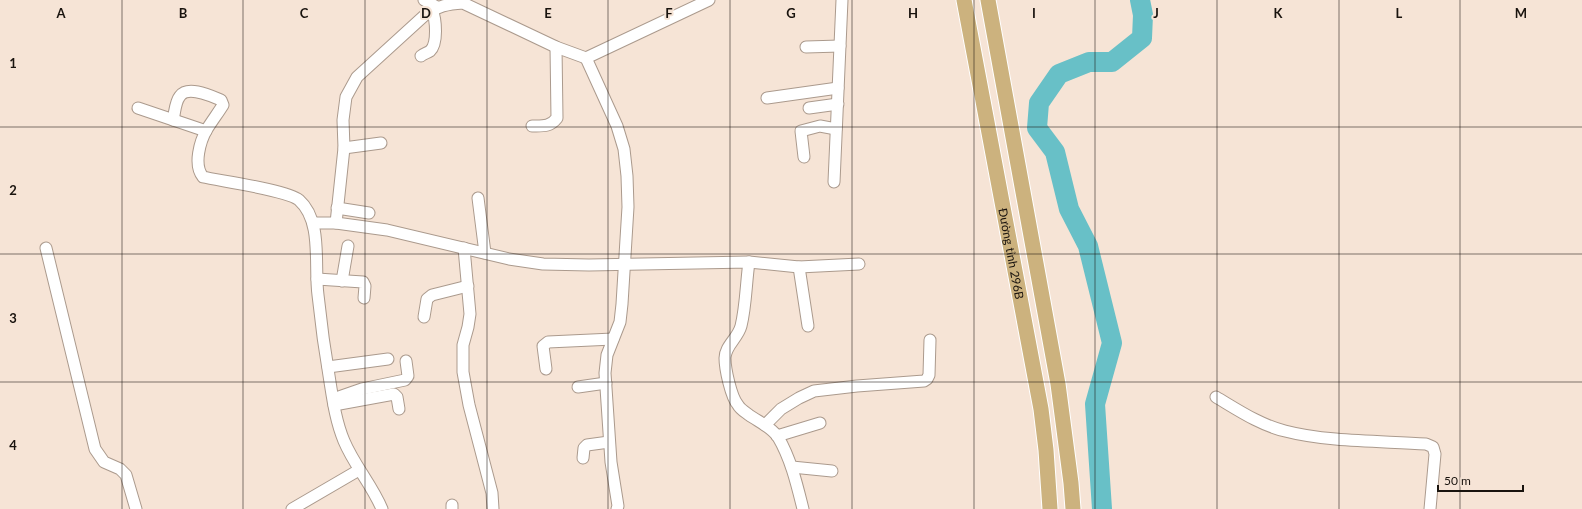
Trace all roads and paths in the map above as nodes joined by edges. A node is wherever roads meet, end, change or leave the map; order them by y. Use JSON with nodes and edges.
{"nodes":[{"id":1,"x":424,"y":0,"type":"edge"},
{"id":2,"x":709,"y":0,"type":"edge"},
{"id":3,"x":842,"y":0,"type":"edge"},
{"id":4,"x":964,"y":0,"type":"edge"},
{"id":5,"x":988,"y":0,"type":"edge"},
{"id":6,"x":458,"y":2,"type":"edge"},
{"id":7,"x":434,"y":9,"type":"junction"},
{"id":8,"x":840,"y":46,"type":"junction"},
{"id":9,"x":556,"y":47,"type":"junction"},
{"id":10,"x":806,"y":47,"type":"dead end"},
{"id":11,"x":421,"y":56,"type":"dead end"},
{"id":12,"x":586,"y":58,"type":"junction"},
{"id":13,"x":838,"y":88,"type":"junction"},
{"id":14,"x":767,"y":98,"type":"dead end"},
{"id":15,"x":838,"y":104,"type":"junction"},
{"id":16,"x":138,"y":108,"type":"dead end"},
{"id":17,"x":809,"y":108,"type":"dead end"},
{"id":18,"x":173,"y":120,"type":"junction"},
{"id":19,"x":532,"y":126,"type":"dead end"},
{"id":20,"x":836,"y":128,"type":"junction"},
{"id":21,"x":206,"y":131,"type":"junction"},
{"id":22,"x":381,"y":143,"type":"dead end"},
{"id":23,"x":344,"y":148,"type":"junction"},
{"id":24,"x":804,"y":157,"type":"dead end"},
{"id":25,"x":834,"y":182,"type":"dead end"},
{"id":26,"x":478,"y":198,"type":"dead end"},
{"id":27,"x":337,"y":208,"type":"junction"},
{"id":28,"x":369,"y":213,"type":"dead end"},
{"id":29,"x":313,"y":223,"type":"junction"},
{"id":30,"x":336,"y":224,"type":"junction"},
{"id":31,"x":348,"y":246,"type":"dead end"},
{"id":32,"x":46,"y":248,"type":"dead end"},
{"id":33,"x":464,"y":248,"type":"junction"},
{"id":34,"x":485,"y":253,"type":"junction"},
{"id":35,"x":748,"y":262,"type":"junction"},
{"id":36,"x":625,"y":264,"type":"junction"},
{"id":37,"x":859,"y":264,"type":"dead end"},
{"id":38,"x":799,"y":267,"type":"junction"},
{"id":39,"x":317,"y":279,"type":"junction"},
{"id":40,"x":342,"y":281,"type":"junction"},
{"id":41,"x":468,"y":286,"type":"junction"},
{"id":42,"x":364,"y":298,"type":"dead end"},
{"id":43,"x":424,"y":317,"type":"dead end"},
{"id":44,"x":808,"y":326,"type":"dead end"},
{"id":45,"x":613,"y":339,"type":"junction"},
{"id":46,"x":930,"y":340,"type":"dead end"},
{"id":47,"x":388,"y":359,"type":"dead end"},
{"id":48,"x":406,"y":361,"type":"dead end"},
{"id":49,"x":328,"y":367,"type":"junction"},
{"id":50,"x":546,"y":369,"type":"dead end"},
{"id":51,"x":606,"y":384,"type":"junction"},
{"id":52,"x":578,"y":387,"type":"dead end"},
{"id":53,"x":1216,"y":397,"type":"dead end"},
{"id":54,"x":335,"y":400,"type":"junction"},
{"id":55,"x":399,"y":409,"type":"dead end"},
{"id":56,"x":820,"y":423,"type":"dead end"},
{"id":57,"x":765,"y":425,"type":"junction"},
{"id":58,"x":777,"y":436,"type":"junction"},
{"id":59,"x":609,"y":442,"type":"junction"},
{"id":60,"x":583,"y":458,"type":"dead end"},
{"id":61,"x":792,"y":467,"type":"junction"},
{"id":62,"x":359,"y":470,"type":"junction"},
{"id":63,"x":832,"y":471,"type":"dead end"},
{"id":64,"x":136,"y":509,"type":"edge"},
{"id":65,"x":292,"y":509,"type":"edge"},
{"id":66,"x":382,"y":509,"type":"edge"},
{"id":67,"x":493,"y":509,"type":"edge"},
{"id":68,"x":618,"y":509,"type":"edge"},
{"id":69,"x":804,"y":509,"type":"edge"},
{"id":70,"x":1050,"y":509,"type":"edge"},
{"id":71,"x":1073,"y":509,"type":"edge"},
{"id":72,"x":1430,"y":509,"type":"edge"}],
"edges":[{"from":1,"to":7,"type":"street"},
{"from":2,"to":12,"type":"street"},
{"from":3,"to":8,"type":"street"},
{"from":4,"to":70,"type":"main road","name":"Đường tỉnh 296B"},
{"from":5,"to":71,"type":"main road","name":"Đường tỉnh 296B"},
{"from":6,"to":7,"type":"street"},
{"from":6,"to":9,"type":"street"},
{"from":7,"to":11,"type":"street"},
{"from":7,"to":23,"type":"street"},
{"from":8,"to":10,"type":"street"},
{"from":8,"to":13,"type":"street"},
{"from":9,"to":12,"type":"street"},
{"from":9,"to":19,"type":"street"},
{"from":12,"to":36,"type":"street"},
{"from":13,"to":14,"type":"street"},
{"from":13,"to":15,"type":"street"},
{"from":15,"to":17,"type":"street"},
{"from":15,"to":20,"type":"street"},
{"from":16,"to":18,"type":"street"},
{"from":18,"to":21,"type":"street"},
{"from":18,"to":21,"type":"street"},
{"from":20,"to":24,"type":"street"},
{"from":20,"to":25,"type":"street"},
{"from":21,"to":29,"type":"street"},
{"from":22,"to":23,"type":"street"},
{"from":23,"to":27,"type":"street"},
{"from":26,"to":34,"type":"street"},
{"from":27,"to":28,"type":"street"},
{"from":27,"to":30,"type":"street"},
{"from":29,"to":30,"type":"street"},
{"from":29,"to":39,"type":"street"},
{"from":30,"to":33,"type":"street"},
{"from":31,"to":40,"type":"street"},
{"from":32,"to":64,"type":"street"},
{"from":33,"to":34,"type":"street"},
{"from":33,"to":41,"type":"street"},
{"from":34,"to":36,"type":"street"},
{"from":35,"to":36,"type":"street"},
{"from":35,"to":38,"type":"street"},
{"from":35,"to":57,"type":"street"},
{"from":36,"to":45,"type":"street"},
{"from":37,"to":38,"type":"street"},
{"from":38,"to":44,"type":"street"},
{"from":39,"to":40,"type":"street"},
{"from":39,"to":49,"type":"street"},
{"from":40,"to":42,"type":"street"},
{"from":41,"to":43,"type":"street"},
{"from":41,"to":67,"type":"street"},
{"from":45,"to":50,"type":"street"},
{"from":45,"to":51,"type":"street"},
{"from":46,"to":57,"type":"street"},
{"from":47,"to":49,"type":"street"},
{"from":48,"to":54,"type":"street"},
{"from":49,"to":54,"type":"street"},
{"from":51,"to":52,"type":"street"},
{"from":51,"to":59,"type":"street"},
{"from":53,"to":72,"type":"street"},
{"from":54,"to":55,"type":"street"},
{"from":54,"to":62,"type":"street"},
{"from":56,"to":58,"type":"street"},
{"from":57,"to":58,"type":"street"},
{"from":58,"to":61,"type":"street"},
{"from":59,"to":60,"type":"street"},
{"from":59,"to":68,"type":"street"},
{"from":61,"to":63,"type":"street"},
{"from":61,"to":69,"type":"street"},
{"from":62,"to":65,"type":"street"},
{"from":62,"to":66,"type":"street"}]}
